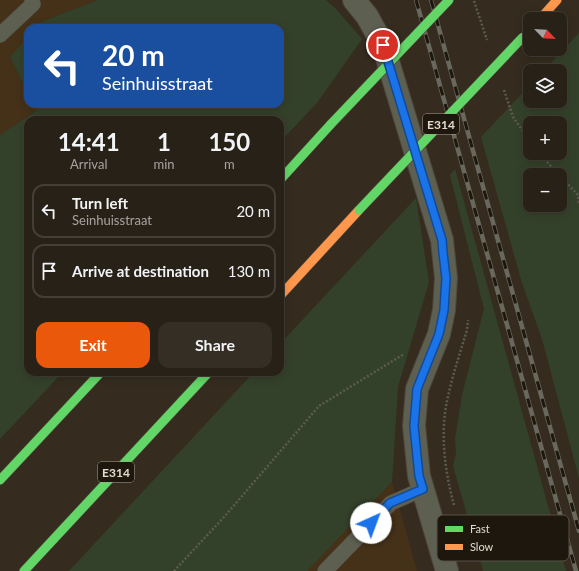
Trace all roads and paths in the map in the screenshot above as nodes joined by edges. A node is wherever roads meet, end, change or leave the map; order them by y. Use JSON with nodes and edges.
{"nodes":[{"id":1,"x":32,"y":0,"type":"edge"},
{"id":2,"x":354,"y":0,"type":"edge"},
{"id":3,"x":449,"y":0,"type":"edge"},
{"id":4,"x":557,"y":0,"type":"edge"},
{"id":5,"x":546,"y":12,"type":"edge"},
{"id":6,"x":0,"y":34,"type":"edge"},
{"id":7,"x":523,"y":37,"type":"edge"},
{"id":8,"x":513,"y":117,"type":"dead end"},
{"id":9,"x":523,"y":131,"type":"edge"},
{"id":10,"x":545,"y":160,"type":"edge"},
{"id":11,"x":553,"y":168,"type":"edge"},
{"id":12,"x":284,"y":176,"type":"edge"},
{"id":13,"x":567,"y":183,"type":"edge"},
{"id":14,"x":579,"y":204,"type":"edge"},
{"id":15,"x":284,"y":292,"type":"edge"},
{"id":16,"x":407,"y":353,"type":"dead end"},
{"id":17,"x":97,"y":376,"type":"edge"},
{"id":18,"x":205,"y":376,"type":"edge"},
{"id":19,"x":0,"y":480,"type":"edge"},
{"id":20,"x":423,"y":489,"type":"junction"},
{"id":21,"x":437,"y":539,"type":"edge"},
{"id":22,"x":443,"y":561,"type":"edge"},
{"id":23,"x":24,"y":571,"type":"edge"},
{"id":24,"x":174,"y":571,"type":"edge"},
{"id":25,"x":325,"y":571,"type":"edge"},
{"id":26,"x":446,"y":571,"type":"edge"}],
"edges":[{"from":1,"to":6,"type":"lane"},
{"from":2,"to":20,"type":"street"},
{"from":3,"to":12,"type":"highway","bridge":true},
{"from":4,"to":5,"type":"highway"},
{"from":7,"to":15,"type":"highway","number":"E314","bridge":true},
{"from":8,"to":9,"type":"path"},
{"from":10,"to":11,"type":"path"},
{"from":13,"to":14,"type":"path"},
{"from":16,"to":24,"type":"path"},
{"from":17,"to":19,"type":"highway"},
{"from":18,"to":23,"type":"highway","number":"E314"},
{"from":20,"to":21,"type":"street"},
{"from":20,"to":25,"type":"lane"},
{"from":22,"to":26,"type":"street"}]}
